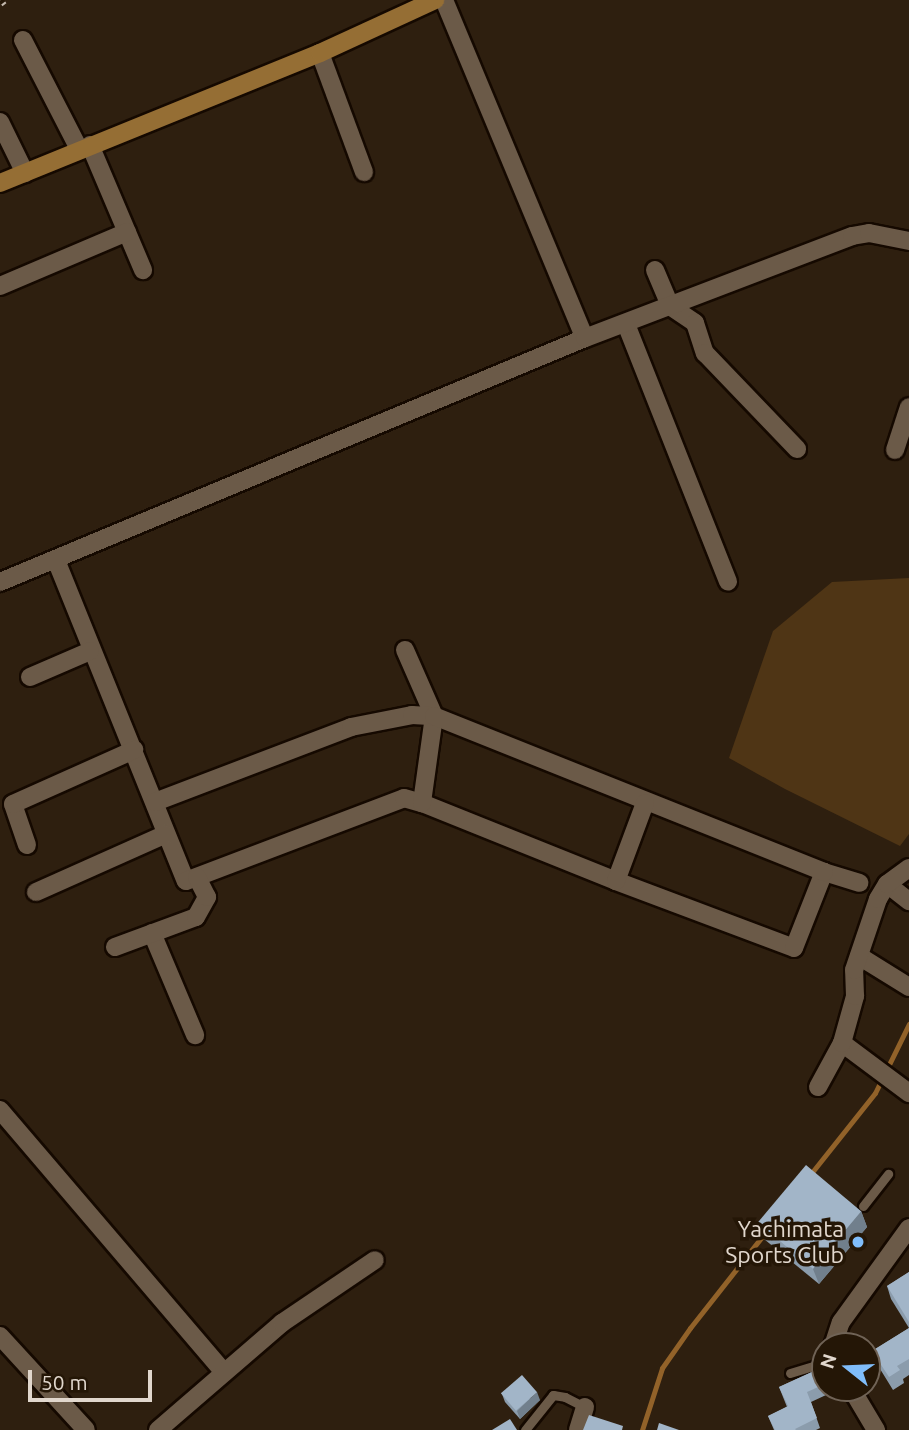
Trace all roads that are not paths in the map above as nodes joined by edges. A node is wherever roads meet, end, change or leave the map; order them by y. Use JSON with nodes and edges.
{"nodes":[{"id":1,"x":435,"y":0,"type":"edge"},
{"id":2,"x":444,"y":0,"type":"edge"},
{"id":3,"x":23,"y":40,"type":"dead end"},
{"id":4,"x":320,"y":53,"type":"junction"},
{"id":5,"x":0,"y":121,"type":"edge"},
{"id":6,"x":84,"y":147,"type":"junction"},
{"id":7,"x":363,"y":172,"type":"dead end"},
{"id":8,"x":24,"y":173,"type":"junction"},
{"id":9,"x":0,"y":183,"type":"edge"},
{"id":10,"x":127,"y":232,"type":"junction"},
{"id":11,"x":909,"y":241,"type":"edge"},
{"id":12,"x":143,"y":270,"type":"dead end"},
{"id":13,"x":655,"y":270,"type":"dead end"},
{"id":14,"x":0,"y":286,"type":"edge"},
{"id":15,"x":670,"y":306,"type":"junction"},
{"id":16,"x":625,"y":324,"type":"junction"},
{"id":17,"x":585,"y":338,"type":"junction"},
{"id":18,"x":909,"y":407,"type":"edge"},
{"id":19,"x":797,"y":449,"type":"dead end"},
{"id":20,"x":895,"y":450,"type":"dead end"},
{"id":21,"x":56,"y":560,"type":"junction"},
{"id":22,"x":729,"y":581,"type":"dead end"},
{"id":23,"x":0,"y":582,"type":"edge"},
{"id":24,"x":405,"y":650,"type":"dead end"},
{"id":25,"x":90,"y":651,"type":"junction"},
{"id":26,"x":30,"y":677,"type":"dead end"},
{"id":27,"x":434,"y":716,"type":"junction"},
{"id":28,"x":134,"y":750,"type":"junction"},
{"id":29,"x":155,"y":802,"type":"junction"},
{"id":30,"x":422,"y":803,"type":"junction"},
{"id":31,"x":645,"y":803,"type":"junction"},
{"id":32,"x":166,"y":834,"type":"junction"},
{"id":33,"x":27,"y":845,"type":"dead end"},
{"id":34,"x":909,"y":867,"type":"edge"},
{"id":35,"x":824,"y":872,"type":"junction"},
{"id":36,"x":197,"y":877,"type":"junction"},
{"id":37,"x":616,"y":881,"type":"junction"},
{"id":38,"x":859,"y":883,"type":"dead end"},
{"id":39,"x":887,"y":884,"type":"junction"},
{"id":40,"x":36,"y":892,"type":"dead end"},
{"id":41,"x":909,"y":901,"type":"edge"},
{"id":42,"x":152,"y":933,"type":"junction"},
{"id":43,"x":115,"y":947,"type":"dead end"},
{"id":44,"x":859,"y":956,"type":"junction"},
{"id":45,"x":909,"y":987,"type":"edge"},
{"id":46,"x":195,"y":1035,"type":"dead end"},
{"id":47,"x":842,"y":1043,"type":"junction"},
{"id":48,"x":818,"y":1087,"type":"dead end"},
{"id":49,"x":909,"y":1093,"type":"edge"},
{"id":50,"x":0,"y":1110,"type":"edge"},
{"id":51,"x":888,"y":1174,"type":"dead end"},
{"id":52,"x":863,"y":1206,"type":"dead end"},
{"id":53,"x":909,"y":1228,"type":"edge"},
{"id":54,"x":375,"y":1260,"type":"dead end"},
{"id":55,"x":838,"y":1332,"type":"edge"},
{"id":56,"x":0,"y":1336,"type":"edge"},
{"id":57,"x":811,"y":1366,"type":"edge"},
{"id":58,"x":224,"y":1372,"type":"junction"},
{"id":59,"x":790,"y":1373,"type":"dead end"},
{"id":60,"x":859,"y":1402,"type":"edge"},
{"id":61,"x":584,"y":1407,"type":"joint"},
{"id":62,"x":86,"y":1430,"type":"edge"},
{"id":63,"x":158,"y":1430,"type":"edge"},
{"id":64,"x":526,"y":1430,"type":"edge"},
{"id":65,"x":578,"y":1430,"type":"edge"},
{"id":66,"x":876,"y":1430,"type":"edge"}],
"edges":[{"from":1,"to":4,"type":"street"},
{"from":2,"to":17,"type":"street"},
{"from":3,"to":6,"type":"street"},
{"from":4,"to":6,"type":"street"},
{"from":4,"to":7,"type":"street"},
{"from":5,"to":8,"type":"street"},
{"from":6,"to":8,"type":"street"},
{"from":6,"to":10,"type":"street"},
{"from":8,"to":9,"type":"street"},
{"from":10,"to":12,"type":"street"},
{"from":10,"to":14,"type":"street"},
{"from":11,"to":15,"type":"street"},
{"from":13,"to":15,"type":"street"},
{"from":15,"to":16,"type":"street"},
{"from":15,"to":19,"type":"street"},
{"from":16,"to":17,"type":"street"},
{"from":16,"to":22,"type":"street"},
{"from":17,"to":21,"type":"street"},
{"from":18,"to":20,"type":"street"},
{"from":21,"to":23,"type":"street"},
{"from":21,"to":25,"type":"street"},
{"from":24,"to":27,"type":"street"},
{"from":25,"to":26,"type":"street"},
{"from":25,"to":28,"type":"street"},
{"from":27,"to":29,"type":"street"},
{"from":27,"to":30,"type":"street"},
{"from":27,"to":31,"type":"street"},
{"from":28,"to":29,"type":"street"},
{"from":28,"to":33,"type":"street"},
{"from":29,"to":32,"type":"street"},
{"from":30,"to":36,"type":"street"},
{"from":30,"to":37,"type":"street"},
{"from":31,"to":35,"type":"street"},
{"from":31,"to":37,"type":"street"},
{"from":32,"to":36,"type":"street"},
{"from":32,"to":40,"type":"street"},
{"from":34,"to":39,"type":"street"},
{"from":35,"to":37,"type":"street"},
{"from":35,"to":38,"type":"street"},
{"from":36,"to":42,"type":"street"},
{"from":39,"to":41,"type":"street"},
{"from":39,"to":44,"type":"street"},
{"from":42,"to":43,"type":"street"},
{"from":42,"to":46,"type":"street"},
{"from":44,"to":45,"type":"street"},
{"from":44,"to":47,"type":"street"},
{"from":47,"to":48,"type":"street"},
{"from":47,"to":49,"type":"street"},
{"from":50,"to":58,"type":"street"},
{"from":51,"to":52,"type":"lane"},
{"from":53,"to":55,"type":"street"},
{"from":54,"to":58,"type":"street"},
{"from":56,"to":62,"type":"street"},
{"from":57,"to":59,"type":"lane"},
{"from":58,"to":63,"type":"street"},
{"from":60,"to":66,"type":"street"},
{"from":61,"to":64,"type":"lane"},
{"from":61,"to":65,"type":"street"}]}
